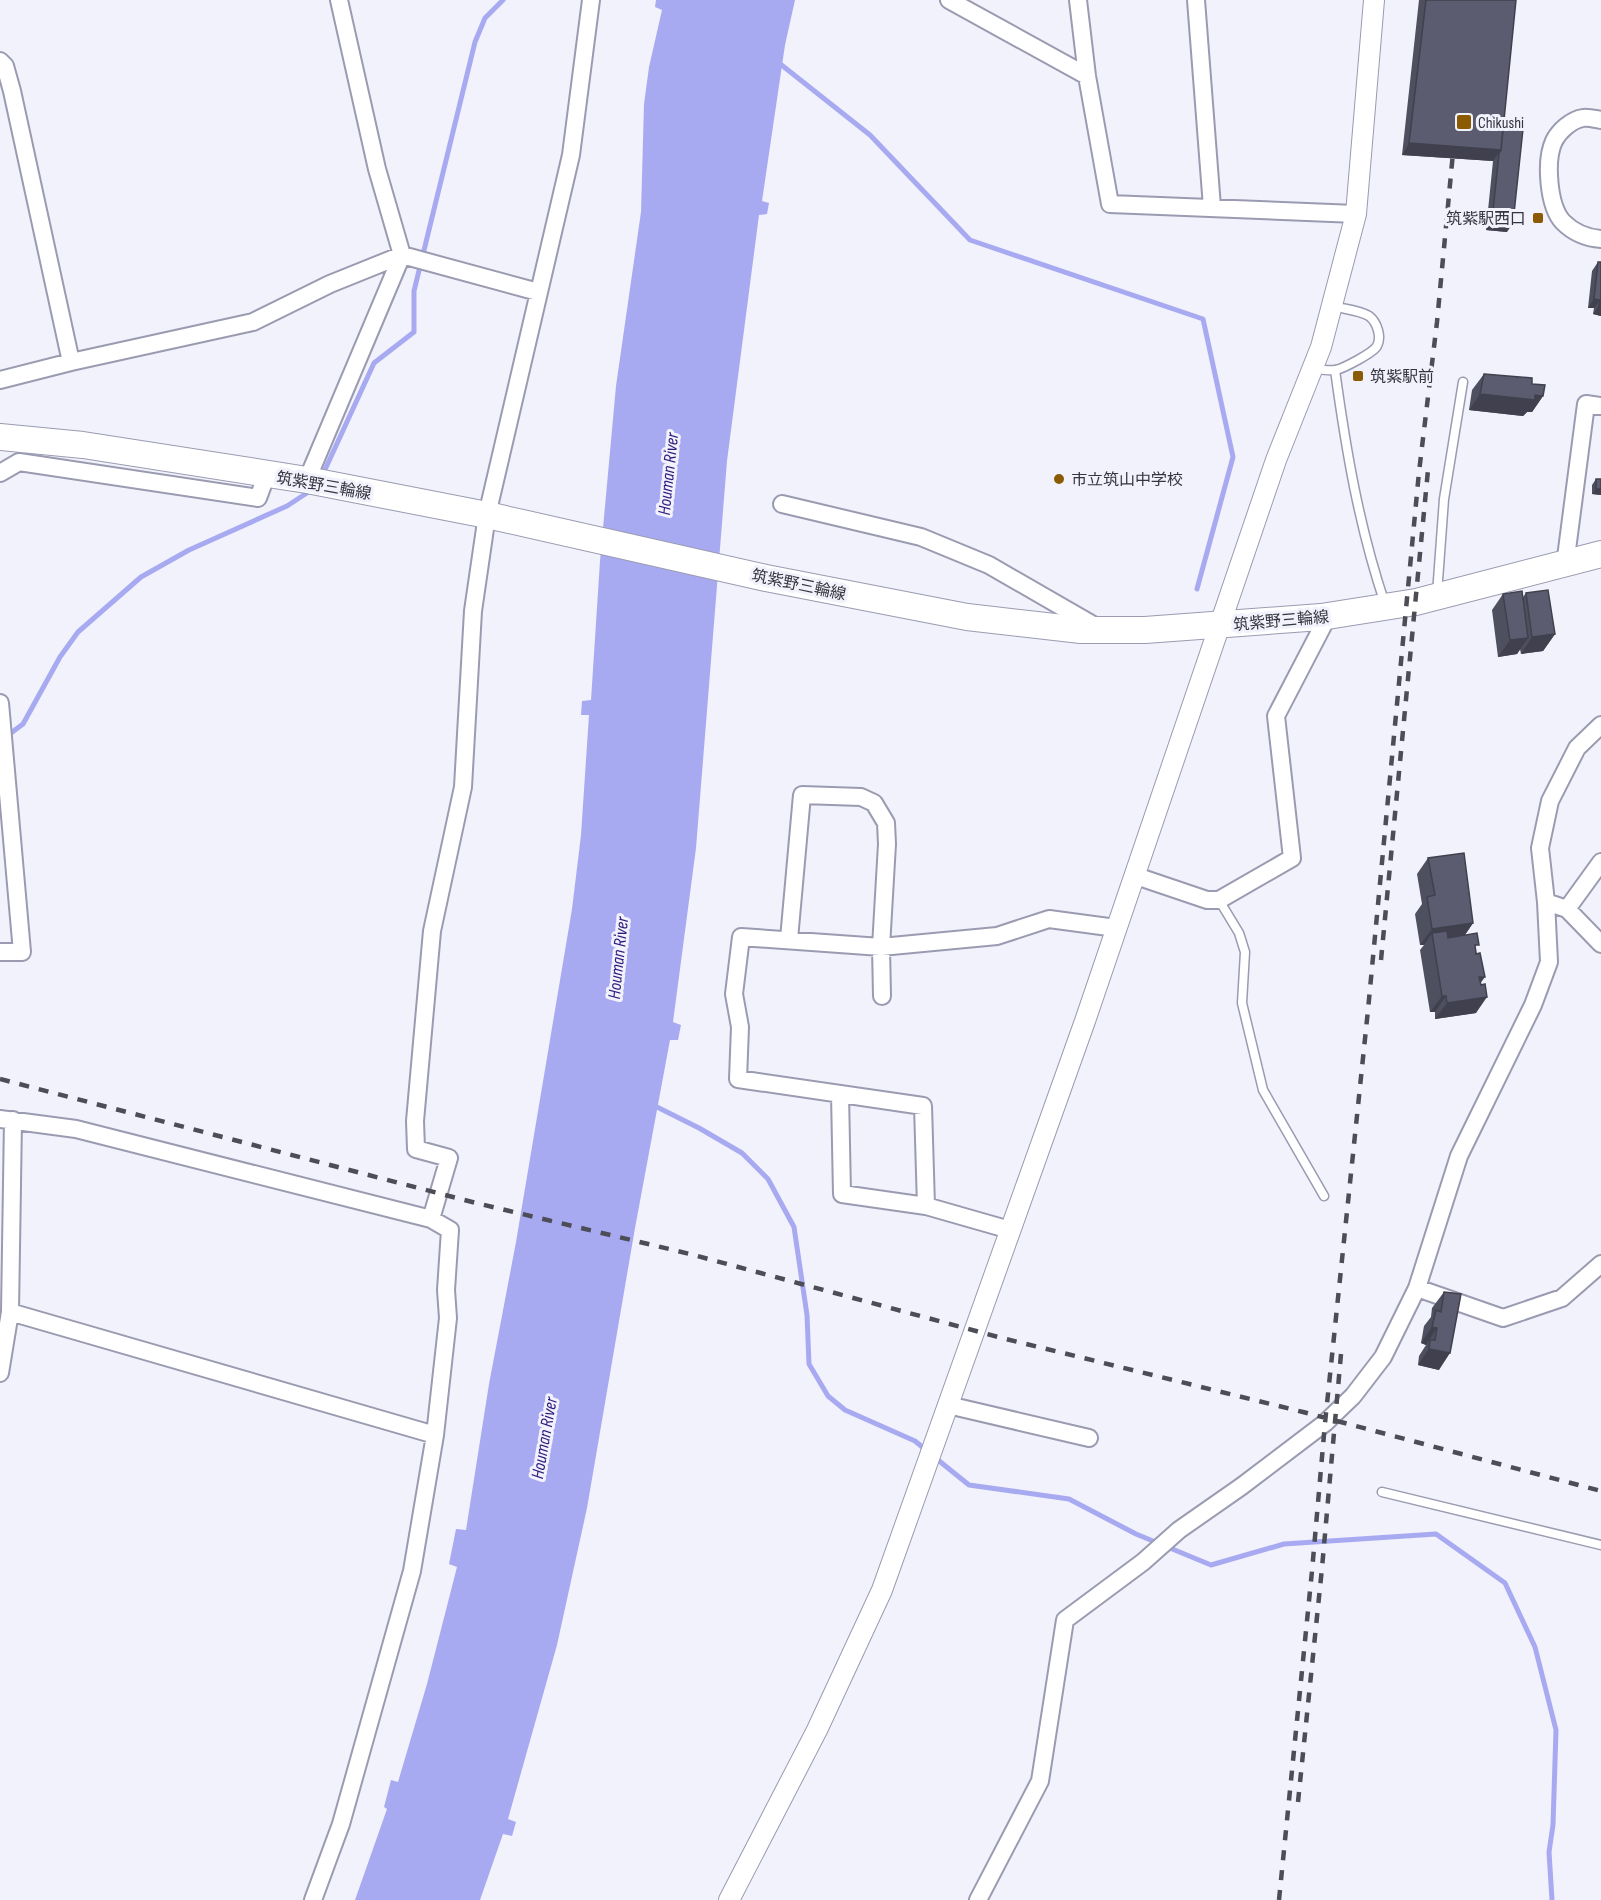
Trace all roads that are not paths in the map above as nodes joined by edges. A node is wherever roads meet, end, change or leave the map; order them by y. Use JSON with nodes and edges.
{"nodes":[{"id":1,"x":339,"y":0,"type":"edge"},
{"id":2,"x":591,"y":0,"type":"edge"},
{"id":3,"x":949,"y":0,"type":"edge"},
{"id":4,"x":981,"y":0,"type":"edge"},
{"id":5,"x":1078,"y":0,"type":"edge"},
{"id":6,"x":1196,"y":0,"type":"edge"},
{"id":7,"x":1374,"y":0,"type":"edge"},
{"id":8,"x":983,"y":18,"type":"junction"},
{"id":9,"x":0,"y":61,"type":"edge"},
{"id":10,"x":1087,"y":76,"type":"junction"},
{"id":11,"x":1601,"y":120,"type":"edge"},
{"id":12,"x":1212,"y":207,"type":"junction"},
{"id":13,"x":1356,"y":214,"type":"junction"},
{"id":14,"x":1601,"y":239,"type":"edge"},
{"id":15,"x":402,"y":255,"type":"junction"},
{"id":16,"x":538,"y":292,"type":"junction"},
{"id":17,"x":1332,"y":305,"type":"junction"},
{"id":18,"x":71,"y":362,"type":"junction"},
{"id":19,"x":1312,"y":369,"type":"junction"},
{"id":20,"x":1335,"y":370,"type":"junction"},
{"id":21,"x":0,"y":380,"type":"edge"},
{"id":22,"x":1463,"y":382,"type":"dead end"},
{"id":23,"x":1601,"y":406,"type":"edge"},
{"id":24,"x":0,"y":437,"type":"edge"},
{"id":25,"x":0,"y":473,"type":"edge"},
{"id":26,"x":267,"y":474,"type":"junction"},
{"id":27,"x":307,"y":480,"type":"junction"},
{"id":28,"x":782,"y":504,"type":"dead end"},
{"id":29,"x":487,"y":515,"type":"junction"},
{"id":30,"x":1601,"y":554,"type":"edge"},
{"id":31,"x":1564,"y":564,"type":"junction"},
{"id":32,"x":1436,"y":597,"type":"junction"},
{"id":33,"x":1386,"y":607,"type":"junction"},
{"id":34,"x":1328,"y":616,"type":"junction"},
{"id":35,"x":1220,"y":625,"type":"junction"},
{"id":36,"x":1102,"y":630,"type":"junction"},
{"id":37,"x":0,"y":703,"type":"edge"},
{"id":38,"x":1601,"y":724,"type":"edge"},
{"id":39,"x":1601,"y":862,"type":"edge"},
{"id":40,"x":1142,"y":878,"type":"dead end"},
{"id":41,"x":1219,"y":900,"type":"junction"},
{"id":42,"x":1546,"y":903,"type":"junction"},
{"id":43,"x":1567,"y":909,"type":"junction"},
{"id":44,"x":1116,"y":928,"type":"junction"},
{"id":45,"x":789,"y":939,"type":"junction"},
{"id":46,"x":1601,"y":944,"type":"edge"},
{"id":47,"x":881,"y":947,"type":"junction"},
{"id":48,"x":0,"y":952,"type":"edge"},
{"id":49,"x":882,"y":996,"type":"dead end"},
{"id":50,"x":840,"y":1094,"type":"junction"},
{"id":51,"x":6,"y":1119,"type":"edge"},
{"id":52,"x":1323,"y":1196,"type":"dead end"},
{"id":53,"x":926,"y":1206,"type":"junction"},
{"id":54,"x":431,"y":1220,"type":"junction"},
{"id":55,"x":1010,"y":1230,"type":"junction"},
{"id":56,"x":1601,"y":1264,"type":"edge"},
{"id":57,"x":1417,"y":1288,"type":"junction"},
{"id":58,"x":10,"y":1312,"type":"junction"},
{"id":59,"x":0,"y":1373,"type":"edge"},
{"id":60,"x":948,"y":1405,"type":"junction"},
{"id":61,"x":435,"y":1435,"type":"junction"},
{"id":62,"x":1089,"y":1438,"type":"dead end"},
{"id":63,"x":1382,"y":1492,"type":"dead end"},
{"id":64,"x":1601,"y":1545,"type":"edge"},
{"id":65,"x":313,"y":1900,"type":"edge"},
{"id":66,"x":729,"y":1900,"type":"edge"},
{"id":67,"x":978,"y":1900,"type":"edge"}],
"edges":[{"from":1,"to":15,"type":"street"},
{"from":2,"to":16,"type":"street"},
{"from":3,"to":8,"type":"street"},
{"from":4,"to":8,"type":"street"},
{"from":5,"to":10,"type":"street"},
{"from":6,"to":12,"type":"street"},
{"from":7,"to":13,"type":"street"},
{"from":8,"to":10,"type":"street"},
{"from":9,"to":18,"type":"street"},
{"from":10,"to":12,"type":"street"},
{"from":11,"to":14,"type":"street"},
{"from":12,"to":13,"type":"street"},
{"from":13,"to":17,"type":"street"},
{"from":15,"to":16,"type":"street"},
{"from":15,"to":18,"type":"street"},
{"from":15,"to":27,"type":"street"},
{"from":16,"to":29,"type":"street"},
{"from":17,"to":19,"type":"street"},
{"from":17,"to":20,"type":"lane"},
{"from":18,"to":21,"type":"street"},
{"from":19,"to":20,"type":"lane"},
{"from":19,"to":35,"type":"street"},
{"from":20,"to":33,"type":"lane"},
{"from":22,"to":32,"type":"lane"},
{"from":23,"to":31,"type":"street"},
{"from":24,"to":26,"type":"main road","name":"筑紫野三輪線"},
{"from":25,"to":26,"type":"street"},
{"from":26,"to":27,"type":"main road","name":"筑紫野三輪線"},
{"from":27,"to":29,"type":"main road","name":"筑紫野三輪線"},
{"from":28,"to":36,"type":"street"},
{"from":29,"to":36,"type":"main road","name":"筑紫野三輪線"},
{"from":29,"to":54,"type":"street"},
{"from":30,"to":31,"type":"main road","name":"筑紫野三輪線"},
{"from":31,"to":32,"type":"main road","name":"筑紫野三輪線"},
{"from":32,"to":33,"type":"main road","name":"筑紫野三輪線"},
{"from":33,"to":34,"type":"main road","name":"筑紫野三輪線"},
{"from":34,"to":35,"type":"main road","name":"筑紫野三輪線"},
{"from":34,"to":41,"type":"street"},
{"from":35,"to":36,"type":"main road","name":"筑紫野三輪線"},
{"from":35,"to":44,"type":"street"},
{"from":37,"to":48,"type":"street"},
{"from":38,"to":42,"type":"street"},
{"from":39,"to":43,"type":"street"},
{"from":40,"to":41,"type":"street"},
{"from":41,"to":52,"type":"lane"},
{"from":42,"to":43,"type":"street"},
{"from":42,"to":57,"type":"street"},
{"from":43,"to":46,"type":"street"},
{"from":44,"to":47,"type":"street"},
{"from":44,"to":55,"type":"street"},
{"from":45,"to":47,"type":"street"},
{"from":45,"to":47,"type":"street"},
{"from":45,"to":50,"type":"street"},
{"from":47,"to":49,"type":"street"},
{"from":50,"to":53,"type":"street"},
{"from":50,"to":53,"type":"street"},
{"from":51,"to":54,"type":"street"},
{"from":51,"to":58,"type":"street"},
{"from":53,"to":55,"type":"street"},
{"from":54,"to":61,"type":"street"},
{"from":55,"to":60,"type":"street"},
{"from":56,"to":57,"type":"street"},
{"from":57,"to":67,"type":"street"},
{"from":58,"to":59,"type":"street"},
{"from":58,"to":61,"type":"street"},
{"from":60,"to":62,"type":"street"},
{"from":60,"to":66,"type":"street"},
{"from":61,"to":65,"type":"street"},
{"from":63,"to":64,"type":"lane"}]}
